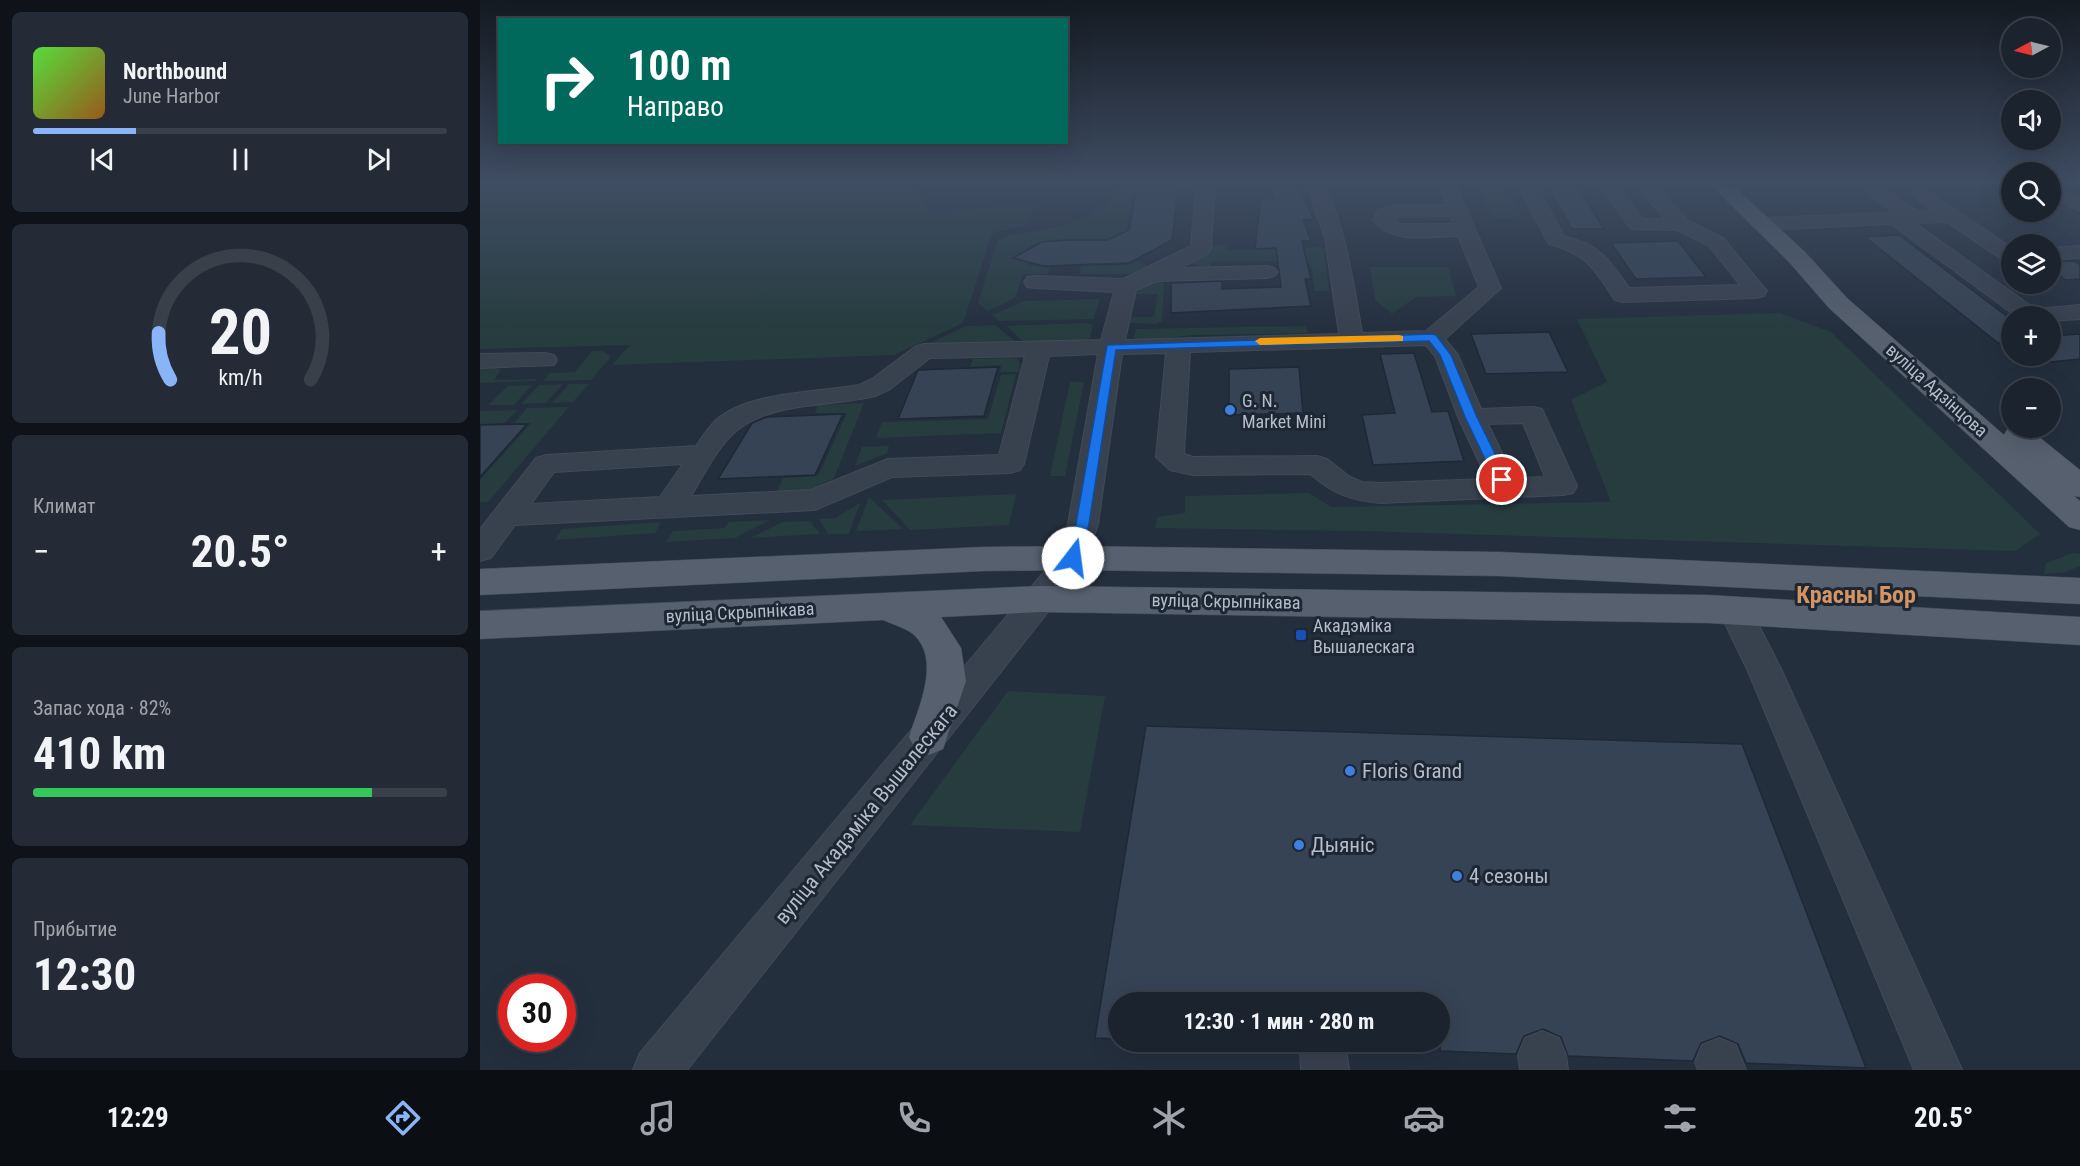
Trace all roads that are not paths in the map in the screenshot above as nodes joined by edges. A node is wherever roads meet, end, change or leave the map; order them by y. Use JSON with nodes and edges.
{"nodes":[{"id":1,"x":1202,"y":231,"type":"edge"},
{"id":2,"x":1333,"y":231,"type":"edge"},
{"id":3,"x":1467,"y":231,"type":"edge"},
{"id":4,"x":1551,"y":231,"type":"edge"},
{"id":5,"x":1693,"y":231,"type":"edge"},
{"id":6,"x":1769,"y":231,"type":"edge"},
{"id":7,"x":1920,"y":231,"type":"edge"},
{"id":8,"x":1973,"y":231,"type":"edge"},
{"id":9,"x":2079,"y":246,"type":"edge"},
{"id":10,"x":2001,"y":250,"type":"edge"},
{"id":11,"x":2061,"y":251,"type":"edge"},
{"id":12,"x":1797,"y":257,"type":"junction"},
{"id":13,"x":2001,"y":258,"type":"edge"},
{"id":14,"x":1954,"y":261,"type":"junction"},
{"id":15,"x":1267,"y":272,"type":"dead end"},
{"id":16,"x":1153,"y":275,"type":"junction"},
{"id":17,"x":1035,"y":282,"type":"dead end"},
{"id":18,"x":1126,"y":286,"type":"junction"},
{"id":19,"x":2080,"y":312,"type":"edge"},
{"id":20,"x":1432,"y":338,"type":"junction"},
{"id":21,"x":1351,"y":339,"type":"junction"},
{"id":22,"x":1179,"y":344,"type":"junction"},
{"id":23,"x":1111,"y":347,"type":"junction"},
{"id":24,"x":1039,"y":349,"type":"junction"},
{"id":25,"x":545,"y":360,"type":"dead end"},
{"id":26,"x":480,"y":361,"type":"edge"},
{"id":27,"x":1471,"y":417,"type":"junction"},
{"id":28,"x":704,"y":454,"type":"junction"},
{"id":29,"x":2080,"y":487,"type":"edge"},
{"id":30,"x":1505,"y":488,"type":"junction"},
{"id":31,"x":669,"y":507,"type":"junction"},
{"id":32,"x":507,"y":515,"type":"junction"},
{"id":33,"x":2080,"y":519,"type":"edge"},
{"id":34,"x":480,"y":550,"type":"edge"},
{"id":35,"x":1073,"y":558,"type":"junction"},
{"id":36,"x":480,"y":582,"type":"edge"},
{"id":37,"x":2080,"y":591,"type":"edge"},
{"id":38,"x":1041,"y":598,"type":"junction"},
{"id":39,"x":884,"y":605,"type":"junction"},
{"id":40,"x":1736,"y":611,"type":"junction"},
{"id":41,"x":480,"y":625,"type":"edge"},
{"id":42,"x":2080,"y":631,"type":"edge"},
{"id":43,"x":929,"y":737,"type":"junction"},
{"id":44,"x":657,"y":1070,"type":"edge"},
{"id":45,"x":665,"y":1070,"type":"edge"},
{"id":46,"x":1938,"y":1070,"type":"edge"}],
"edges":[{"from":1,"to":16,"type":"street"},
{"from":2,"to":21,"type":"street"},
{"from":3,"to":20,"type":"street"},
{"from":4,"to":5,"type":"street"},
{"from":6,"to":12,"type":"main road","name":"вуліца Адзінцова"},
{"from":7,"to":14,"type":"street"},
{"from":8,"to":10,"type":"street"},
{"from":9,"to":11,"type":"street"},
{"from":12,"to":29,"type":"main road","name":"вуліца Адзінцова"},
{"from":12,"to":33,"type":"main road","name":"вуліца Адзінцова"},
{"from":13,"to":14,"type":"street"},
{"from":14,"to":19,"type":"street"},
{"from":15,"to":16,"type":"street"},
{"from":16,"to":18,"type":"street"},
{"from":17,"to":18,"type":"street"},
{"from":18,"to":23,"type":"street"},
{"from":20,"to":21,"type":"street"},
{"from":20,"to":27,"type":"street"},
{"from":21,"to":22,"type":"street"},
{"from":22,"to":23,"type":"street"},
{"from":22,"to":30,"type":"street"},
{"from":23,"to":24,"type":"street"},
{"from":23,"to":35,"type":"street"},
{"from":24,"to":28,"type":"street"},
{"from":24,"to":31,"type":"street"},
{"from":25,"to":26,"type":"street"},
{"from":27,"to":30,"type":"street"},
{"from":27,"to":30,"type":"street"},
{"from":28,"to":31,"type":"street"},
{"from":28,"to":32,"type":"street"},
{"from":31,"to":32,"type":"street"},
{"from":32,"to":34,"type":"street"},
{"from":35,"to":36,"type":"main road"},
{"from":35,"to":37,"type":"main road"},
{"from":35,"to":38,"type":"street","name":"вуліца Акадэміка Вышалескага"},
{"from":38,"to":39,"type":"main road","name":"вуліца Скрыпнікава"},
{"from":38,"to":40,"type":"main road","name":"вуліца Скрыпнікава"},
{"from":38,"to":43,"type":"street","name":"вуліца Акадэміка Вышалескага"},
{"from":39,"to":41,"type":"main road","name":"вуліца Скрыпнікава"},
{"from":39,"to":43,"type":"main road"},
{"from":40,"to":42,"type":"main road","name":"вуліца Скрыпнікава"},
{"from":40,"to":46,"type":"street"},
{"from":43,"to":44,"type":"street","name":"вуліца Акадэміка Вышалескага"},
{"from":44,"to":45,"type":"street"}]}
